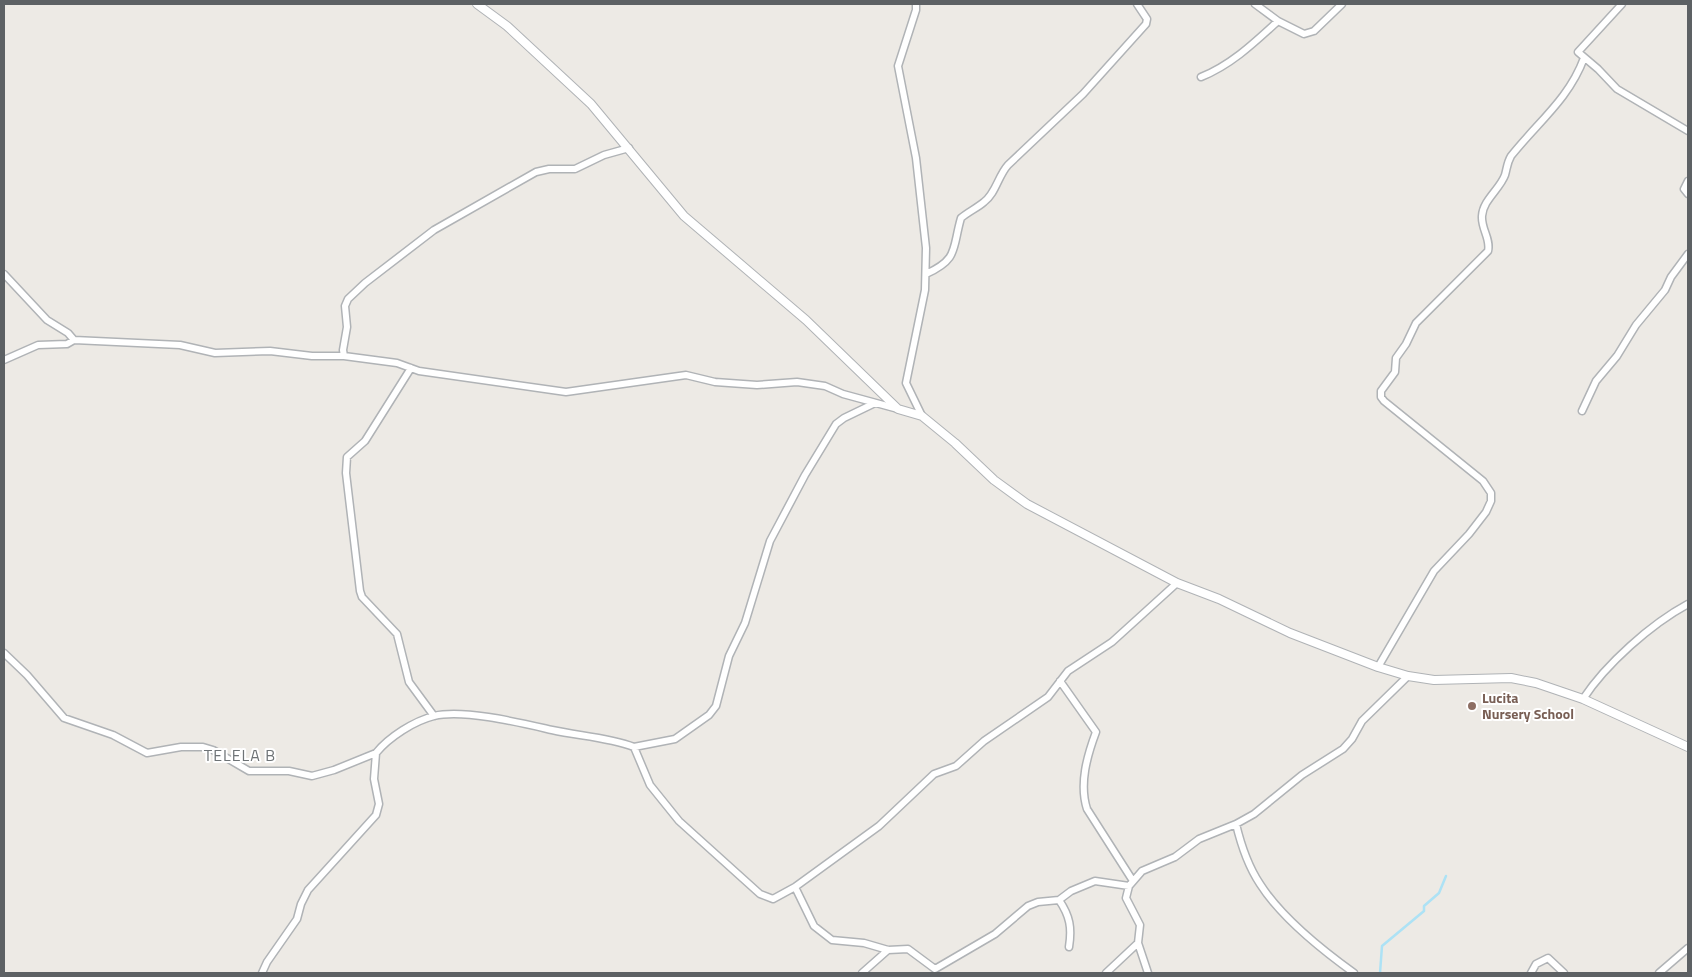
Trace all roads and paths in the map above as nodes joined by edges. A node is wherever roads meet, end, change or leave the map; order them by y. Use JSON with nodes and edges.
{"nodes":[{"id":1,"x":477,"y":4,"type":"edge"},
{"id":2,"x":916,"y":4,"type":"edge"},
{"id":3,"x":1137,"y":4,"type":"edge"},
{"id":4,"x":1255,"y":4,"type":"edge"},
{"id":5,"x":1342,"y":4,"type":"edge"},
{"id":6,"x":1622,"y":4,"type":"edge"},
{"id":7,"x":1278,"y":21,"type":"junction"},
{"id":8,"x":1584,"y":58,"type":"junction"},
{"id":9,"x":1201,"y":77,"type":"dead end"},
{"id":10,"x":1688,"y":131,"type":"edge"},
{"id":11,"x":629,"y":148,"type":"junction"},
{"id":12,"x":1688,"y":181,"type":"edge"},
{"id":13,"x":1688,"y":194,"type":"edge"},
{"id":14,"x":1688,"y":254,"type":"edge"},
{"id":15,"x":4,"y":274,"type":"edge"},
{"id":16,"x":926,"y":274,"type":"junction"},
{"id":17,"x":74,"y":340,"type":"junction"},
{"id":18,"x":344,"y":356,"type":"junction"},
{"id":19,"x":4,"y":360,"type":"edge"},
{"id":20,"x":411,"y":368,"type":"junction"},
{"id":21,"x":875,"y":403,"type":"junction"},
{"id":22,"x":898,"y":409,"type":"junction"},
{"id":23,"x":1582,"y":411,"type":"dead end"},
{"id":24,"x":922,"y":416,"type":"junction"},
{"id":25,"x":1177,"y":583,"type":"junction"},
{"id":26,"x":1688,"y":604,"type":"edge"},
{"id":27,"x":4,"y":653,"type":"edge"},
{"id":28,"x":1378,"y":667,"type":"junction"},
{"id":29,"x":1408,"y":676,"type":"junction"},
{"id":30,"x":1060,"y":681,"type":"junction"},
{"id":31,"x":1583,"y":699,"type":"junction"},
{"id":32,"x":434,"y":716,"type":"junction"},
{"id":33,"x":634,"y":747,"type":"junction"},
{"id":34,"x":1688,"y":747,"type":"edge"},
{"id":35,"x":376,"y":752,"type":"junction"},
{"id":36,"x":1236,"y":824,"type":"junction"},
{"id":37,"x":1131,"y":884,"type":"junction"},
{"id":38,"x":795,"y":887,"type":"junction"},
{"id":39,"x":1059,"y":900,"type":"junction"},
{"id":40,"x":1138,"y":943,"type":"junction"},
{"id":41,"x":1069,"y":947,"type":"dead end"},
{"id":42,"x":1688,"y":948,"type":"edge"},
{"id":43,"x":888,"y":950,"type":"junction"},
{"id":44,"x":262,"y":973,"type":"edge"},
{"id":45,"x":862,"y":973,"type":"edge"},
{"id":46,"x":1106,"y":973,"type":"edge"},
{"id":47,"x":1148,"y":973,"type":"edge"},
{"id":48,"x":1354,"y":973,"type":"edge"},
{"id":49,"x":1531,"y":973,"type":"edge"},
{"id":50,"x":1564,"y":973,"type":"edge"},
{"id":51,"x":1659,"y":973,"type":"edge"}],
"edges":[{"from":1,"to":11,"type":"street"},
{"from":2,"to":16,"type":"street"},
{"from":3,"to":16,"type":"street"},
{"from":4,"to":7,"type":"street"},
{"from":5,"to":7,"type":"street"},
{"from":6,"to":8,"type":"street"},
{"from":7,"to":9,"type":"street"},
{"from":8,"to":10,"type":"street"},
{"from":8,"to":28,"type":"street"},
{"from":11,"to":18,"type":"street"},
{"from":11,"to":22,"type":"street"},
{"from":12,"to":13,"type":"street"},
{"from":14,"to":23,"type":"street"},
{"from":15,"to":17,"type":"street"},
{"from":16,"to":24,"type":"street"},
{"from":17,"to":18,"type":"street"},
{"from":17,"to":19,"type":"street"},
{"from":18,"to":20,"type":"street"},
{"from":20,"to":21,"type":"street"},
{"from":20,"to":32,"type":"street"},
{"from":21,"to":22,"type":"street"},
{"from":21,"to":33,"type":"street"},
{"from":22,"to":24,"type":"street"},
{"from":24,"to":25,"type":"street"},
{"from":25,"to":28,"type":"street"},
{"from":25,"to":30,"type":"street"},
{"from":26,"to":31,"type":"street"},
{"from":27,"to":35,"type":"street"},
{"from":28,"to":29,"type":"street"},
{"from":29,"to":31,"type":"street"},
{"from":29,"to":36,"type":"street"},
{"from":30,"to":37,"type":"street"},
{"from":30,"to":38,"type":"street"},
{"from":31,"to":34,"type":"street"},
{"from":32,"to":33,"type":"street"},
{"from":32,"to":35,"type":"street"},
{"from":33,"to":38,"type":"street"},
{"from":35,"to":44,"type":"street"},
{"from":36,"to":37,"type":"street"},
{"from":36,"to":48,"type":"street"},
{"from":37,"to":39,"type":"street"},
{"from":37,"to":40,"type":"street"},
{"from":38,"to":43,"type":"street"},
{"from":39,"to":41,"type":"street"},
{"from":39,"to":43,"type":"street"},
{"from":40,"to":46,"type":"street"},
{"from":40,"to":47,"type":"street"},
{"from":42,"to":51,"type":"street"},
{"from":43,"to":45,"type":"street"},
{"from":49,"to":50,"type":"street"}]}
